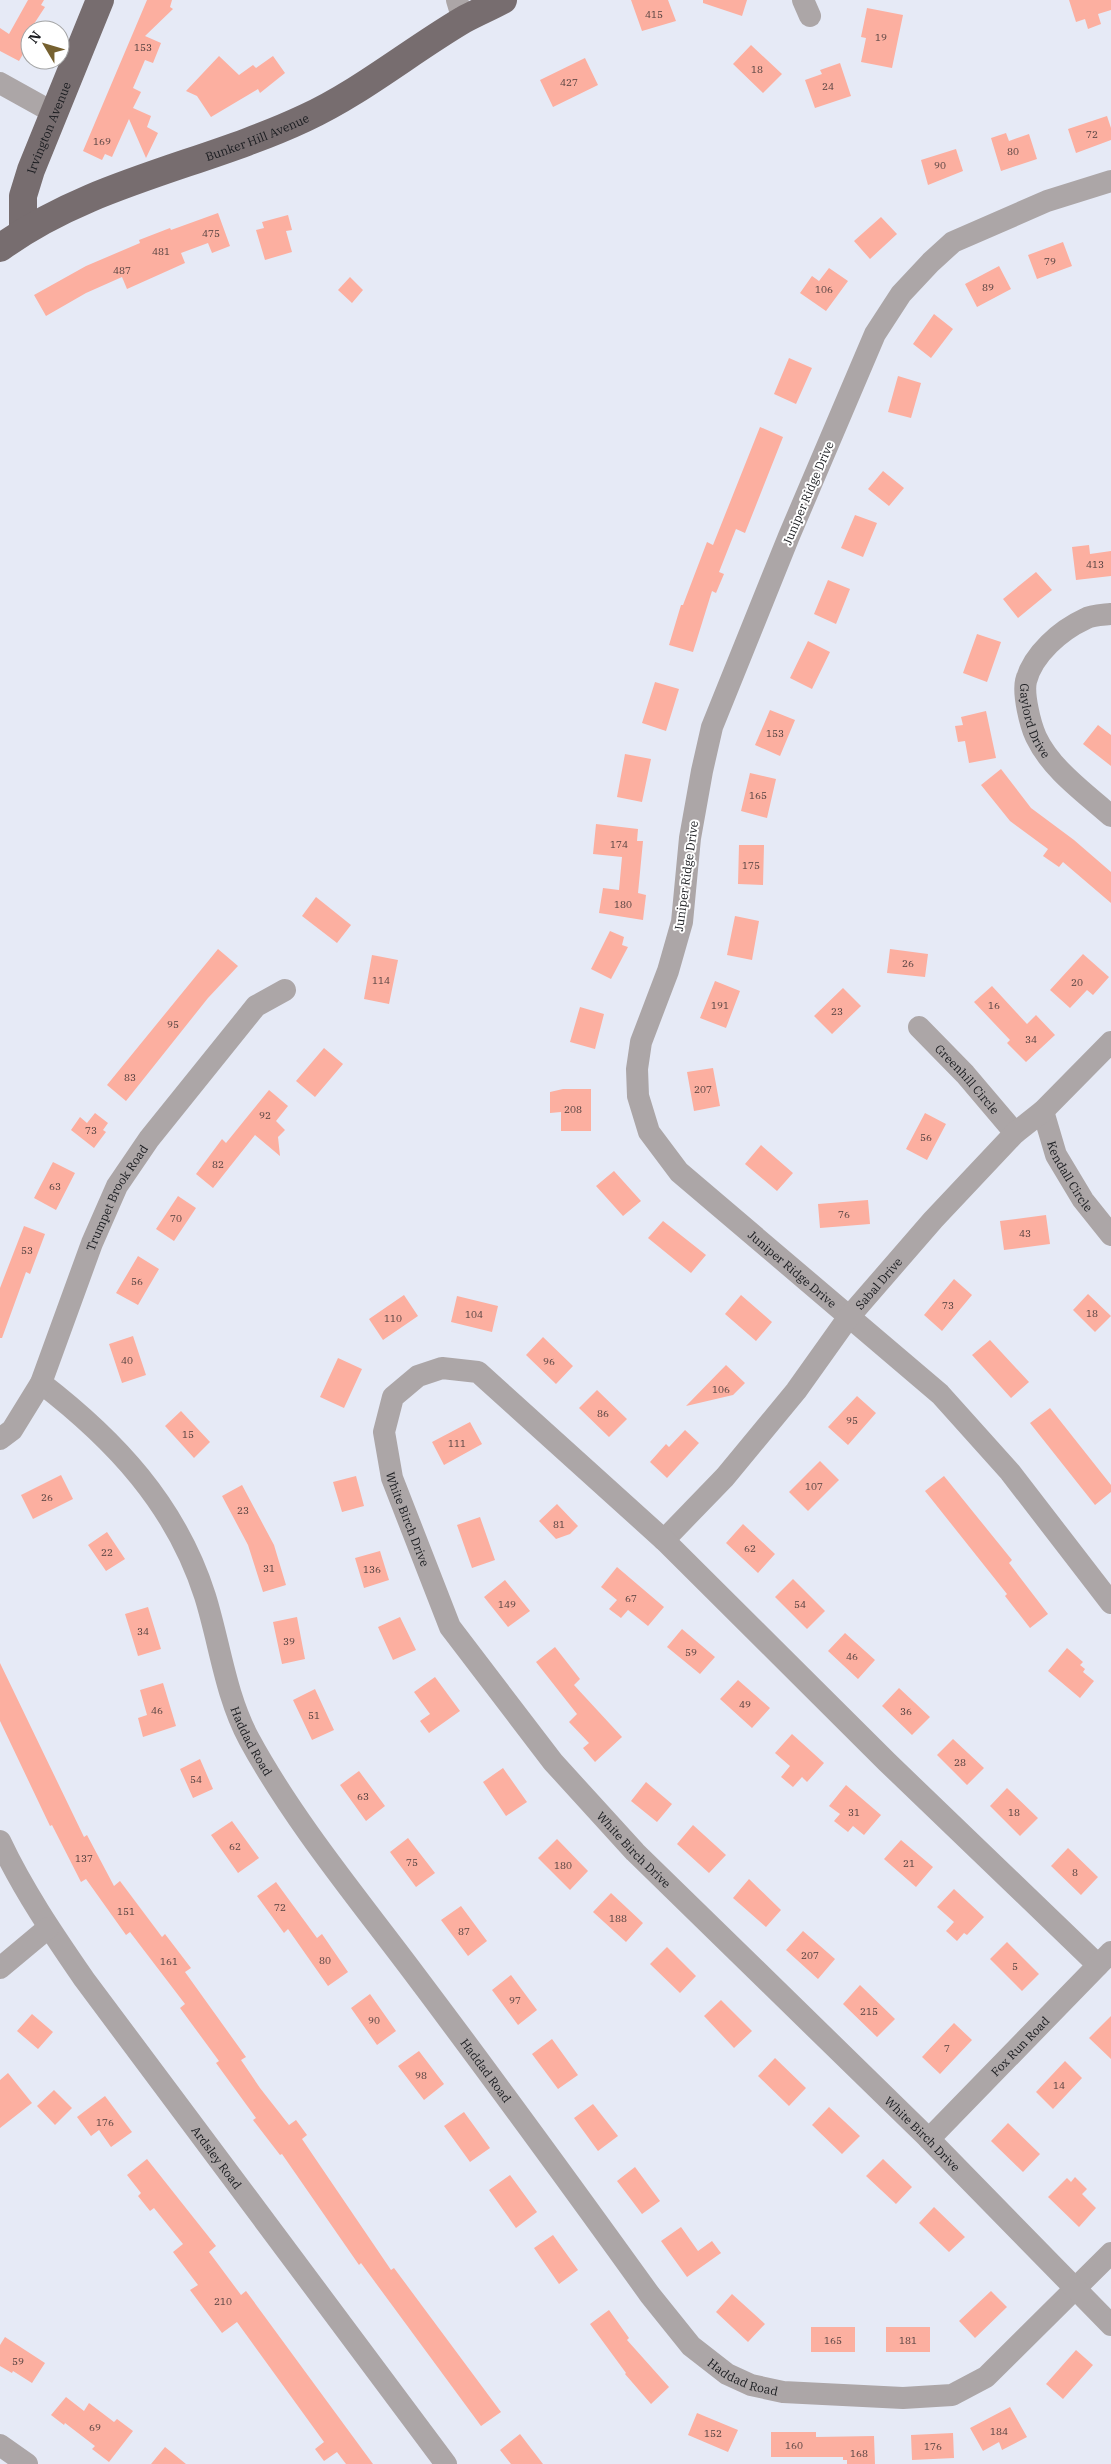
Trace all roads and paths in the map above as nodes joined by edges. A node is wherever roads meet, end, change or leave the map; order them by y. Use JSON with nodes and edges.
{"nodes":[{"id":1,"x":100,"y":0,"type":"edge"},
{"id":2,"x":503,"y":0,"type":"edge"},
{"id":3,"x":460,"y":10,"type":"edge"},
{"id":4,"x":0,"y":84,"type":"edge"},
{"id":5,"x":54,"y":113,"type":"junction"},
{"id":6,"x":1111,"y":181,"type":"edge"},
{"id":7,"x":23,"y":231,"type":"junction"},
{"id":8,"x":0,"y":248,"type":"edge"},
{"id":9,"x":1111,"y":614,"type":"edge"},
{"id":10,"x":1111,"y":816,"type":"edge"},
{"id":11,"x":285,"y":990,"type":"dead end"},
{"id":12,"x":919,"y":1027,"type":"dead end"},
{"id":13,"x":1111,"y":1042,"type":"edge"},
{"id":14,"x":1043,"y":1111,"type":"junction"},
{"id":15,"x":1015,"y":1133,"type":"junction"},
{"id":16,"x":1111,"y":1235,"type":"edge"},
{"id":17,"x":848,"y":1318,"type":"junction"},
{"id":18,"x":41,"y":1383,"type":"junction"},
{"id":19,"x":0,"y":1439,"type":"edge"},
{"id":20,"x":664,"y":1540,"type":"junction"},
{"id":21,"x":1111,"y":1603,"type":"edge"},
{"id":22,"x":0,"y":1841,"type":"edge"},
{"id":23,"x":48,"y":1928,"type":"junction"},
{"id":24,"x":1105,"y":1958,"type":"edge"},
{"id":25,"x":0,"y":1968,"type":"edge"},
{"id":26,"x":929,"y":2139,"type":"junction"},
{"id":27,"x":1111,"y":2253,"type":"edge"},
{"id":28,"x":1077,"y":2288,"type":"junction"},
{"id":29,"x":1111,"y":2325,"type":"edge"},
{"id":30,"x":0,"y":2445,"type":"edge"},
{"id":31,"x":27,"y":2464,"type":"edge"},
{"id":32,"x":446,"y":2464,"type":"edge"}],
"edges":[{"from":1,"to":5,"type":"main road","name":"Irvington Avenue"},
{"from":2,"to":3,"type":"main road","name":"Bunker Hill Avenue"},
{"from":3,"to":7,"type":"main road","name":"Bunker Hill Avenue"},
{"from":4,"to":5,"type":"street"},
{"from":5,"to":7,"type":"main road","name":"Irvington Avenue"},
{"from":6,"to":17,"type":"street","name":"Juniper Ridge Drive"},
{"from":7,"to":8,"type":"main road","name":"Bunker Hill Avenue"},
{"from":9,"to":10,"type":"street","name":"Gaylord Drive"},
{"from":11,"to":18,"type":"street","name":"Trumpet Brook Road"},
{"from":12,"to":15,"type":"street","name":"Greenhill Circle"},
{"from":13,"to":14,"type":"street","name":"Sabal Drive"},
{"from":14,"to":15,"type":"street","name":"Sabal Drive"},
{"from":14,"to":16,"type":"street","name":"Kendall Circle"},
{"from":15,"to":17,"type":"street","name":"Sabal Drive"},
{"from":17,"to":20,"type":"street","name":"Sabal Drive"},
{"from":17,"to":21,"type":"street","name":"Juniper Ridge Drive"},
{"from":18,"to":19,"type":"street","name":"Trumpet Brook Road"},
{"from":18,"to":28,"type":"street","name":"Haddad Road"},
{"from":20,"to":24,"type":"street","name":"White Birch Drive"},
{"from":20,"to":26,"type":"street","name":"White Birch Drive"},
{"from":22,"to":23,"type":"street","name":"Ardsley Road"},
{"from":23,"to":25,"type":"street"},
{"from":23,"to":32,"type":"street","name":"Ardsley Road"},
{"from":24,"to":26,"type":"street","name":"Fox Run Road"},
{"from":26,"to":28,"type":"street","name":"White Birch Drive"},
{"from":27,"to":28,"type":"street","name":"Haddad Road"},
{"from":28,"to":29,"type":"street","name":"White Birch Drive"},
{"from":30,"to":31,"type":"street"}]}
